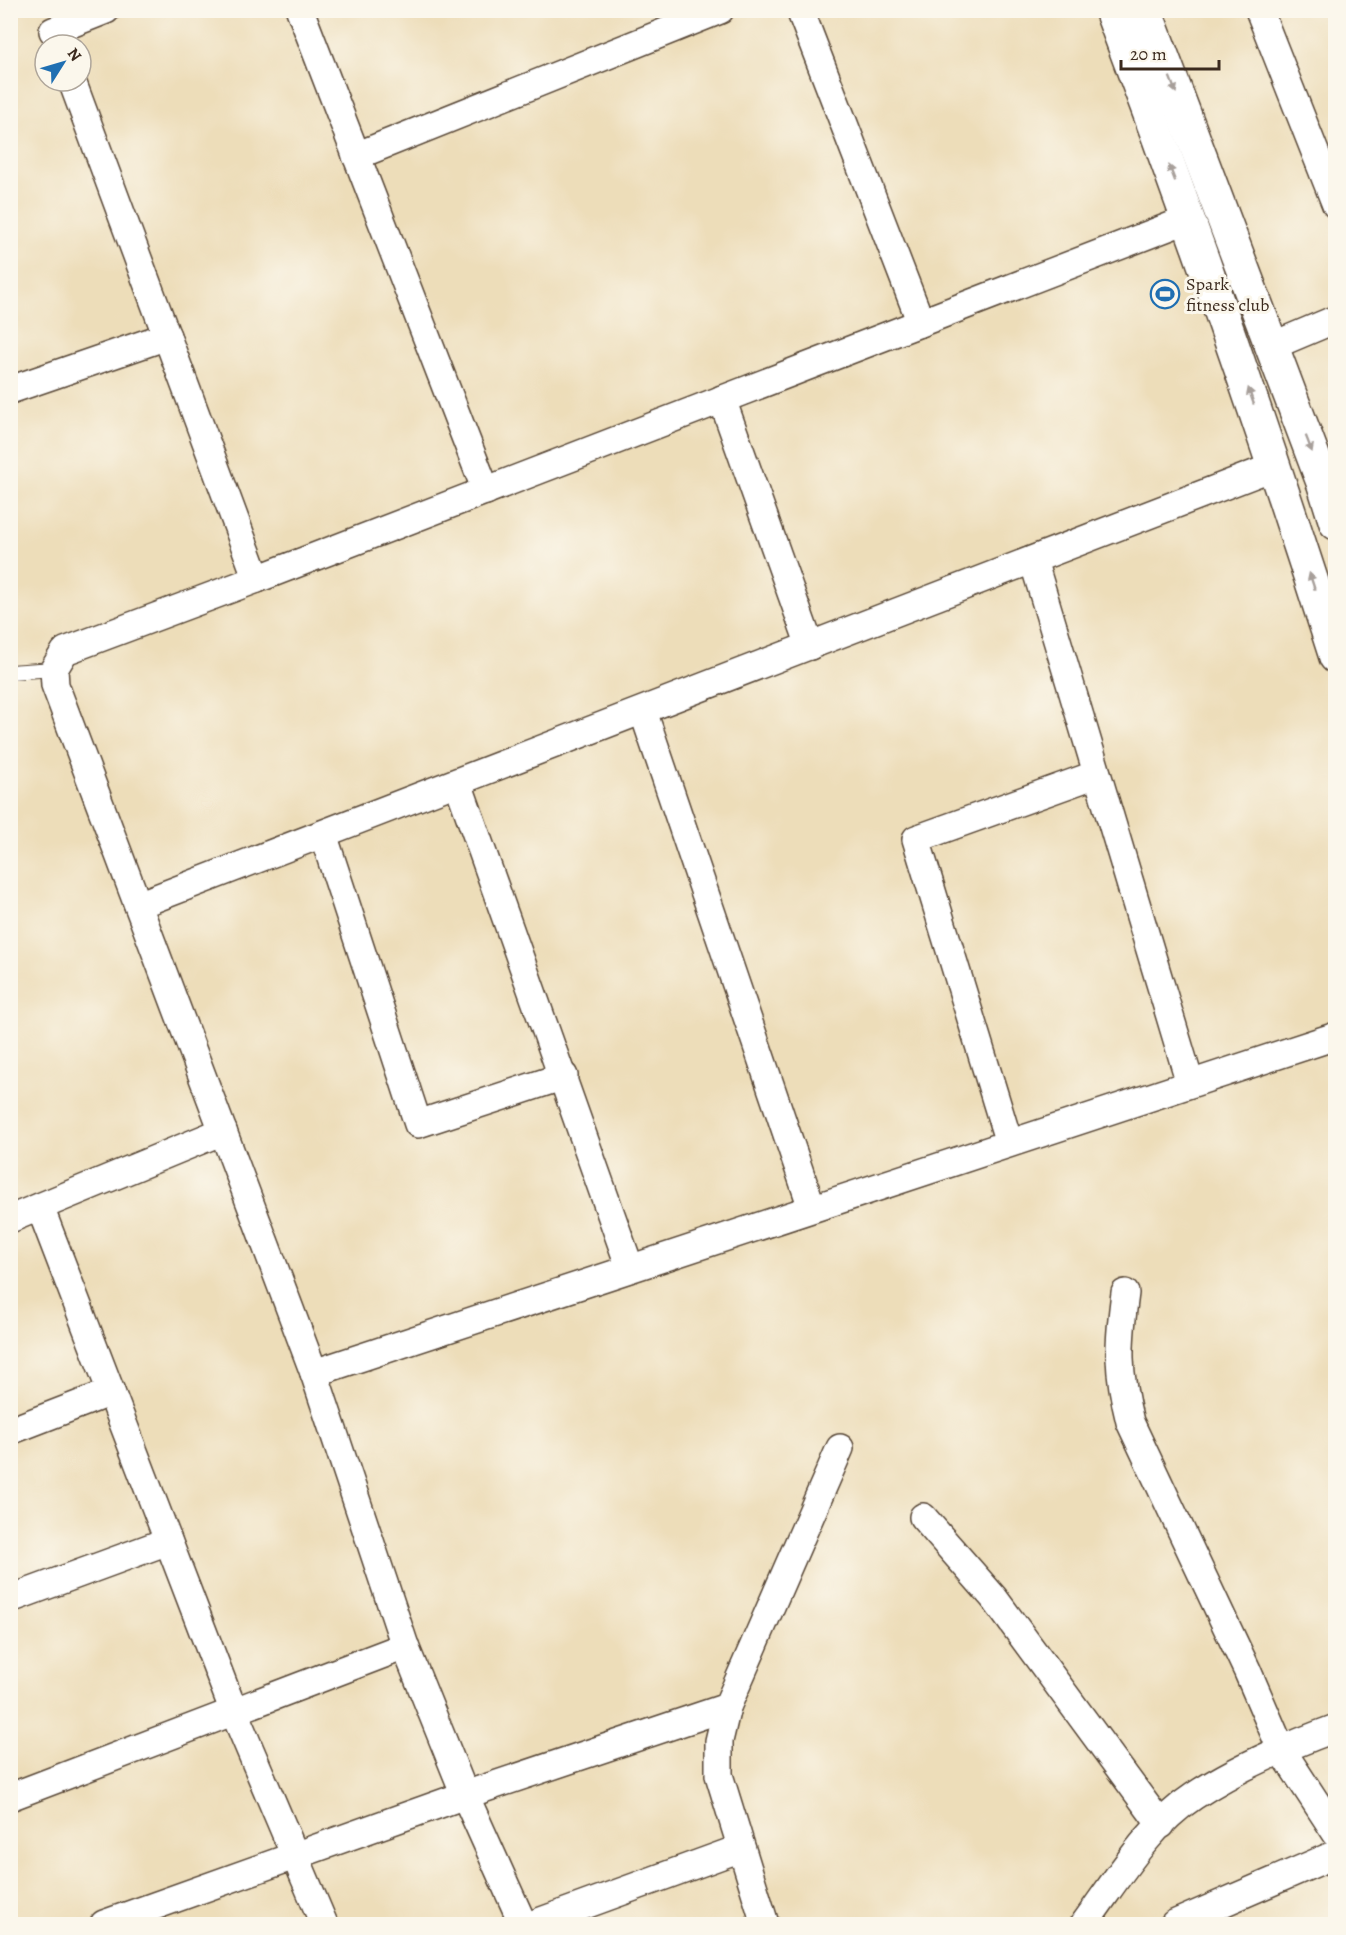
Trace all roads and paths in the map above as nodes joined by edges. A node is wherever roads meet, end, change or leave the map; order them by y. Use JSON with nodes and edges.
{"nodes":[{"id":1,"x":106,"y":10,"type":"edge"},
{"id":2,"x":300,"y":10,"type":"edge"},
{"id":3,"x":720,"y":10,"type":"edge"},
{"id":4,"x":800,"y":10,"type":"edge"},
{"id":5,"x":1111,"y":10,"type":"edge"},
{"id":6,"x":1145,"y":10,"type":"edge"},
{"id":7,"x":1259,"y":10,"type":"edge"},
{"id":8,"x":53,"y":29,"type":"edge"},
{"id":9,"x":76,"y":93,"type":"edge"},
{"id":10,"x":356,"y":156,"type":"junction"},
{"id":11,"x":1335,"y":205,"type":"edge"},
{"id":12,"x":1190,"y":219,"type":"junction"},
{"id":13,"x":1335,"y":319,"type":"edge"},
{"id":14,"x":921,"y":323,"type":"junction"},
{"id":15,"x":167,"y":336,"type":"junction"},
{"id":16,"x":1272,"y":346,"type":"junction"},
{"id":17,"x":10,"y":390,"type":"edge"},
{"id":18,"x":722,"y":399,"type":"junction"},
{"id":19,"x":1275,"y":466,"type":"junction"},
{"id":20,"x":486,"y":491,"type":"junction"},
{"id":21,"x":1335,"y":523,"type":"edge"},
{"id":22,"x":1033,"y":560,"type":"junction"},
{"id":23,"x":257,"y":579,"type":"junction"},
{"id":24,"x":810,"y":646,"type":"junction"},
{"id":25,"x":1335,"y":657,"type":"edge"},
{"id":26,"x":54,"y":669,"type":"junction"},
{"id":27,"x":10,"y":672,"type":"edge"},
{"id":28,"x":643,"y":711,"type":"junction"},
{"id":29,"x":1097,"y":774,"type":"junction"},
{"id":30,"x":458,"y":783,"type":"junction"},
{"id":31,"x":323,"y":834,"type":"junction"},
{"id":32,"x":138,"y":905,"type":"junction"},
{"id":33,"x":1335,"y":1035,"type":"edge"},
{"id":34,"x":564,"y":1076,"type":"junction"},
{"id":35,"x":1190,"y":1083,"type":"junction"},
{"id":36,"x":223,"y":1131,"type":"junction"},
{"id":37,"x":1009,"y":1143,"type":"junction"},
{"id":38,"x":40,"y":1207,"type":"junction"},
{"id":39,"x":812,"y":1208,"type":"junction"},
{"id":40,"x":10,"y":1219,"type":"edge"},
{"id":41,"x":630,"y":1268,"type":"junction"},
{"id":42,"x":1125,"y":1293,"type":"dead end"},
{"id":43,"x":314,"y":1373,"type":"junction"},
{"id":44,"x":111,"y":1392,"type":"junction"},
{"id":45,"x":10,"y":1431,"type":"edge"},
{"id":46,"x":840,"y":1448,"type":"dead end"},
{"id":47,"x":923,"y":1517,"type":"dead end"},
{"id":48,"x":168,"y":1541,"type":"junction"},
{"id":49,"x":10,"y":1599,"type":"edge"},
{"id":50,"x":405,"y":1646,"type":"junction"},
{"id":51,"x":727,"y":1707,"type":"junction"},
{"id":52,"x":234,"y":1712,"type":"junction"},
{"id":53,"x":1335,"y":1728,"type":"edge"},
{"id":54,"x":1281,"y":1749,"type":"junction"},
{"id":55,"x":465,"y":1795,"type":"junction"},
{"id":56,"x":10,"y":1797,"type":"edge"},
{"id":57,"x":1161,"y":1825,"type":"junction"},
{"id":58,"x":1335,"y":1833,"type":"edge"},
{"id":59,"x":741,"y":1848,"type":"junction"},
{"id":60,"x":1335,"y":1854,"type":"edge"},
{"id":61,"x":294,"y":1855,"type":"junction"},
{"id":62,"x":104,"y":1924,"type":"edge"},
{"id":63,"x":324,"y":1924,"type":"edge"},
{"id":64,"x":523,"y":1924,"type":"edge"},
{"id":65,"x":533,"y":1924,"type":"edge"},
{"id":66,"x":765,"y":1924,"type":"edge"},
{"id":67,"x":1084,"y":1924,"type":"edge"},
{"id":68,"x":1174,"y":1924,"type":"edge"}],
"edges":[{"from":1,"to":8,"type":"street"},
{"from":2,"to":10,"type":"street"},
{"from":3,"to":10,"type":"street"},
{"from":4,"to":14,"type":"street"},
{"from":12,"to":5,"type":"street","one_way":true},
{"from":6,"to":16,"type":"street","one_way":true},
{"from":7,"to":11,"type":"street"},
{"from":9,"to":15,"type":"street"},
{"from":10,"to":20,"type":"street"},
{"from":12,"to":14,"type":"street"},
{"from":19,"to":12,"type":"street","one_way":true},
{"from":13,"to":16,"type":"street"},
{"from":14,"to":18,"type":"street"},
{"from":15,"to":17,"type":"street"},
{"from":15,"to":23,"type":"street"},
{"from":16,"to":21,"type":"street","one_way":true},
{"from":18,"to":20,"type":"street"},
{"from":18,"to":24,"type":"street"},
{"from":19,"to":22,"type":"street"},
{"from":25,"to":19,"type":"street","one_way":true},
{"from":20,"to":23,"type":"street"},
{"from":22,"to":24,"type":"street"},
{"from":22,"to":29,"type":"street"},
{"from":23,"to":26,"type":"street"},
{"from":24,"to":28,"type":"street"},
{"from":26,"to":27,"type":"lane"},
{"from":26,"to":32,"type":"street"},
{"from":28,"to":30,"type":"street"},
{"from":28,"to":39,"type":"street"},
{"from":29,"to":35,"type":"street"},
{"from":29,"to":37,"type":"street"},
{"from":30,"to":31,"type":"street"},
{"from":30,"to":34,"type":"street"},
{"from":31,"to":32,"type":"street"},
{"from":31,"to":34,"type":"street"},
{"from":32,"to":36,"type":"street"},
{"from":33,"to":35,"type":"street"},
{"from":34,"to":41,"type":"street"},
{"from":35,"to":37,"type":"street"},
{"from":36,"to":38,"type":"street"},
{"from":36,"to":43,"type":"street"},
{"from":37,"to":39,"type":"street"},
{"from":38,"to":40,"type":"street"},
{"from":38,"to":44,"type":"street"},
{"from":39,"to":41,"type":"street"},
{"from":41,"to":43,"type":"street"},
{"from":42,"to":54,"type":"street"},
{"from":43,"to":50,"type":"street"},
{"from":44,"to":45,"type":"street"},
{"from":44,"to":48,"type":"street"},
{"from":46,"to":51,"type":"street"},
{"from":47,"to":57,"type":"street"},
{"from":48,"to":49,"type":"street"},
{"from":48,"to":52,"type":"street"},
{"from":50,"to":52,"type":"street"},
{"from":50,"to":55,"type":"street"},
{"from":51,"to":55,"type":"street"},
{"from":51,"to":59,"type":"street"},
{"from":52,"to":56,"type":"street"},
{"from":52,"to":61,"type":"street"},
{"from":53,"to":54,"type":"street"},
{"from":54,"to":57,"type":"street"},
{"from":54,"to":58,"type":"street"},
{"from":55,"to":61,"type":"street"},
{"from":55,"to":64,"type":"street"},
{"from":57,"to":67,"type":"street"},
{"from":59,"to":65,"type":"street"},
{"from":59,"to":66,"type":"street"},
{"from":60,"to":68,"type":"street"},
{"from":61,"to":62,"type":"street"},
{"from":61,"to":63,"type":"street"}]}
